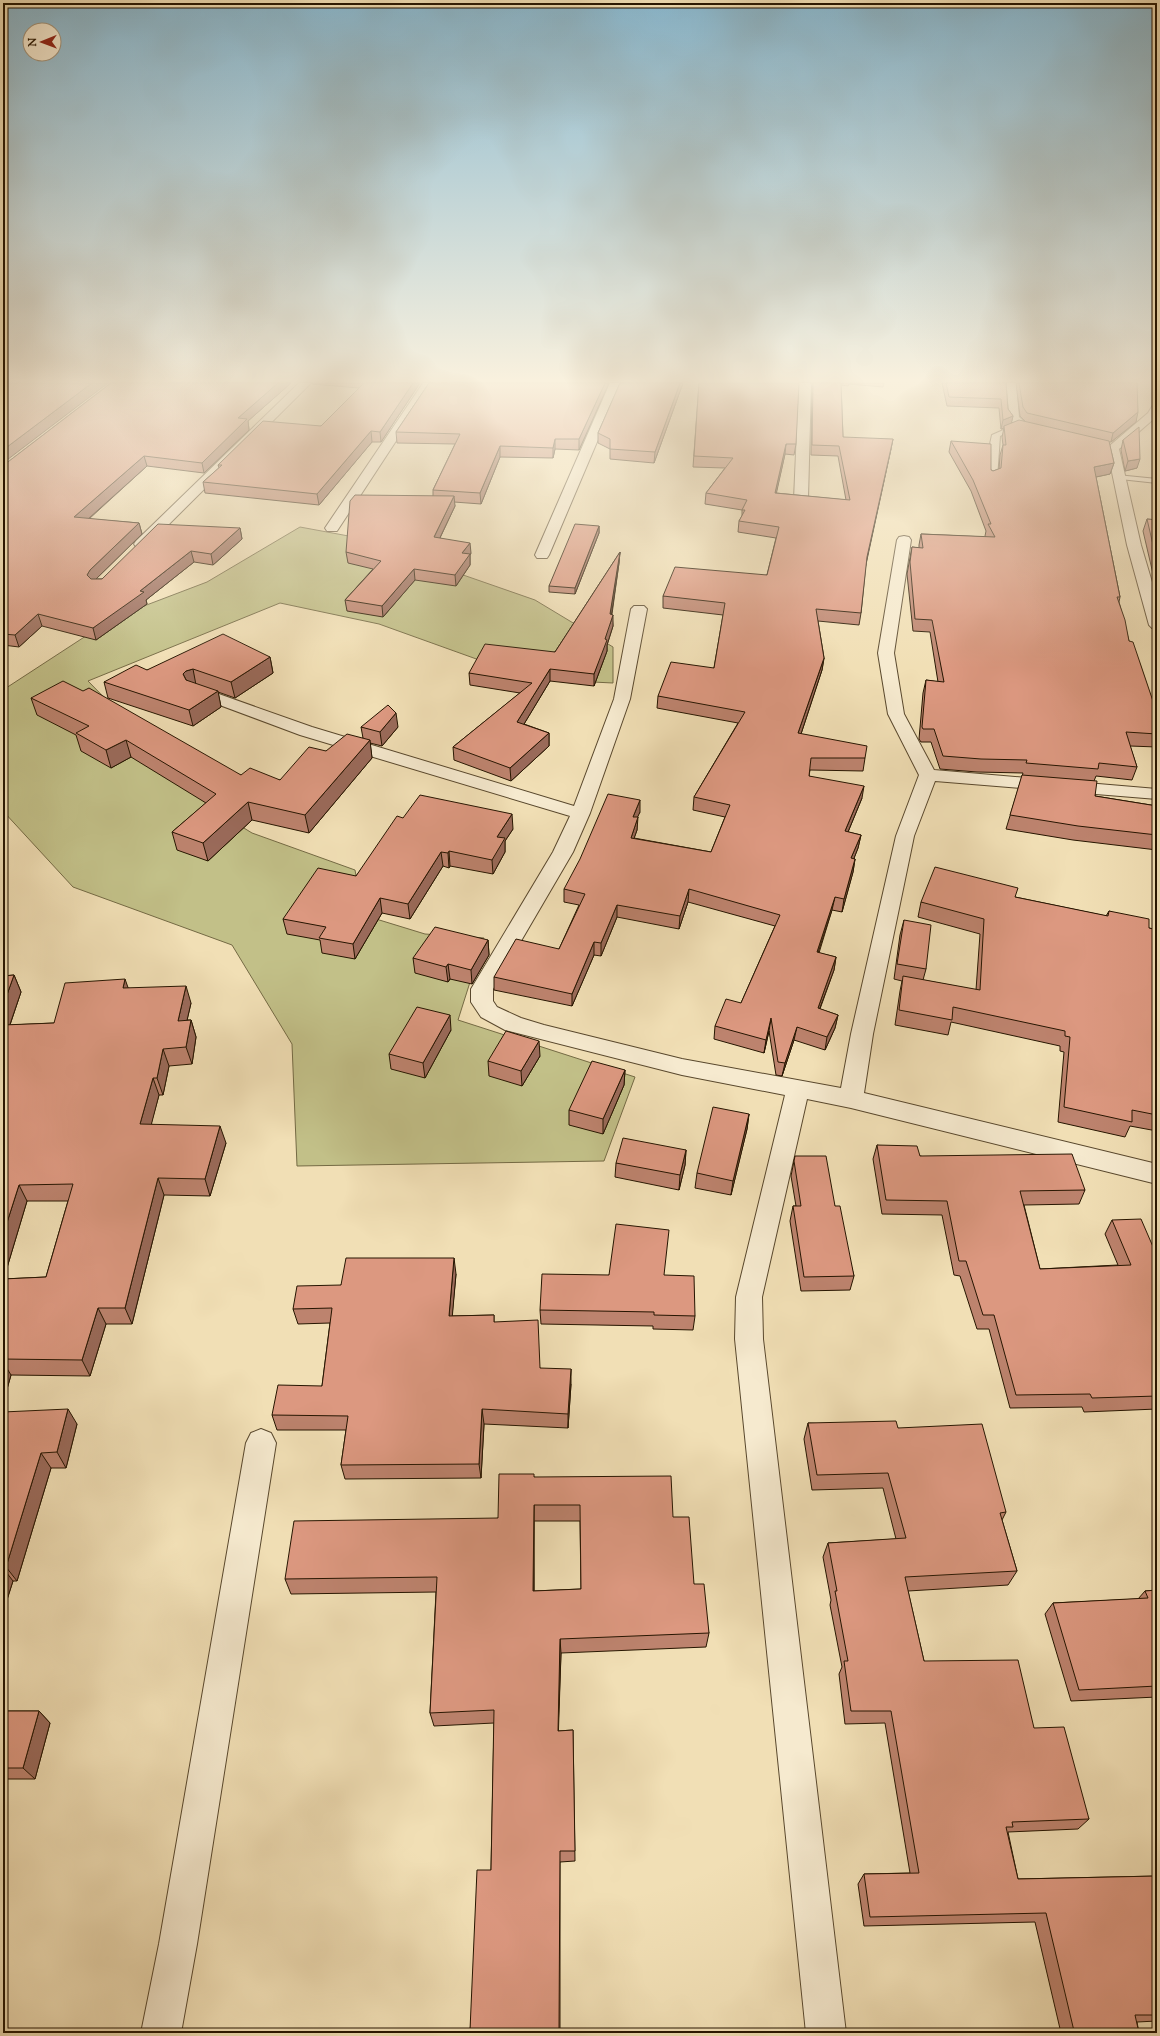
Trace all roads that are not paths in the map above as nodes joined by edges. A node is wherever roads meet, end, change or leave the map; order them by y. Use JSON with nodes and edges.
{"nodes":[{"id":1,"x":209,"y":478,"type":"edge"},
{"id":2,"x":365,"y":478,"type":"edge"},
{"id":3,"x":575,"y":478,"type":"edge"},
{"id":4,"x":802,"y":478,"type":"edge"},
{"id":5,"x":1120,"y":478,"type":"edge"},
{"id":6,"x":1129,"y":478,"type":"edge"},
{"id":7,"x":1157,"y":481,"type":"edge"},
{"id":8,"x":801,"y":499,"type":"edge"},
{"id":9,"x":332,"y":528,"type":"dead end"},
{"id":10,"x":904,"y":540,"type":"dead end"},
{"id":11,"x":133,"y":553,"type":"edge"},
{"id":12,"x":542,"y":555,"type":"dead end"},
{"id":13,"x":640,"y":609,"type":"dead end"},
{"id":14,"x":1157,"y":625,"type":"edge"},
{"id":15,"x":196,"y":691,"type":"edge"},
{"id":16,"x":928,"y":775,"type":"junction"},
{"id":17,"x":1157,"y":794,"type":"edge"},
{"id":18,"x":582,"y":813,"type":"junction"},
{"id":19,"x":798,"y":1089,"type":"junction"},
{"id":20,"x":851,"y":1099,"type":"junction"},
{"id":21,"x":1157,"y":1174,"type":"edge"},
{"id":22,"x":261,"y":1443,"type":"dead end"},
{"id":23,"x":161,"y":2033,"type":"edge"},
{"id":24,"x":826,"y":2033,"type":"edge"}],
"edges":[{"from":1,"to":11,"type":"street"},
{"from":2,"to":9,"type":"street"},
{"from":3,"to":12,"type":"street"},
{"from":4,"to":8,"type":"street"},
{"from":5,"to":14,"type":"street"},
{"from":6,"to":7,"type":"lane"},
{"from":10,"to":16,"type":"street"},
{"from":13,"to":18,"type":"street"},
{"from":15,"to":18,"type":"street"},
{"from":16,"to":17,"type":"street"},
{"from":16,"to":20,"type":"street"},
{"from":18,"to":19,"type":"street"},
{"from":19,"to":20,"type":"street"},
{"from":19,"to":24,"type":"street"},
{"from":20,"to":21,"type":"street"},
{"from":22,"to":23,"type":"street"}]}
